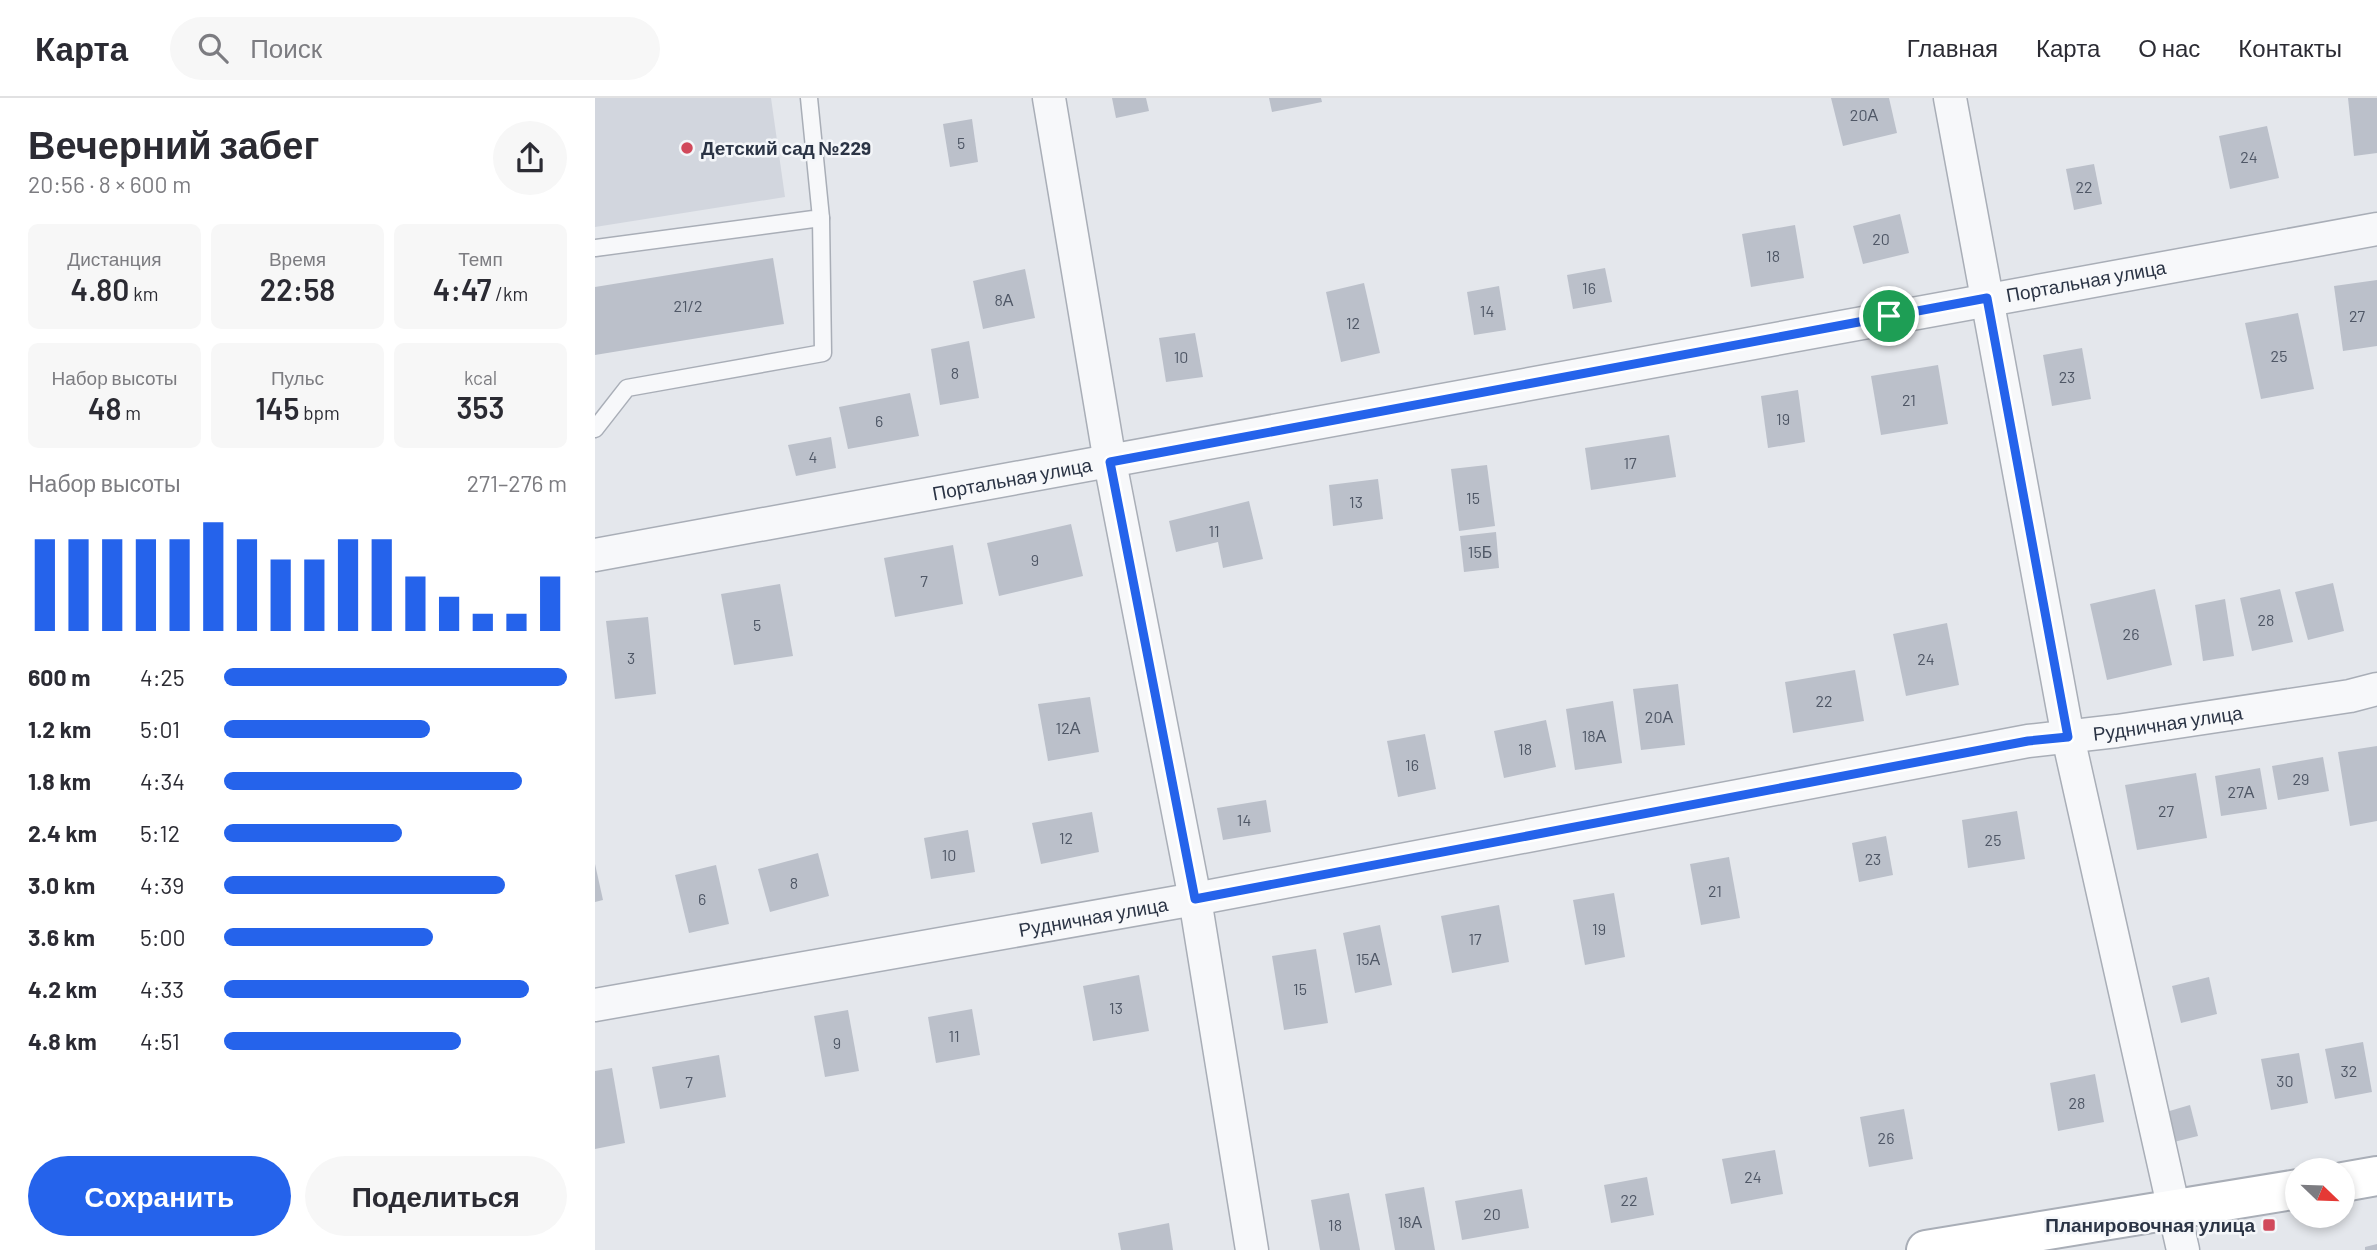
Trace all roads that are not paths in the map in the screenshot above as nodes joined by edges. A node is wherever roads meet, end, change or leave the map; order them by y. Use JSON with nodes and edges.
{"nodes":[{"id":1,"x":809,"y":98,"type":"edge"},
{"id":2,"x":1049,"y":98,"type":"edge"},
{"id":3,"x":1950,"y":98,"type":"edge"},
{"id":4,"x":821,"y":218,"type":"junction"},
{"id":5,"x":2377,"y":229,"type":"edge"},
{"id":6,"x":595,"y":248,"type":"edge"},
{"id":7,"x":1987,"y":298,"type":"junction"},
{"id":8,"x":595,"y":429,"type":"edge"},
{"id":9,"x":1110,"y":462,"type":"junction"},
{"id":10,"x":595,"y":555,"type":"edge"},
{"id":11,"x":2377,"y":689,"type":"edge"},
{"id":12,"x":2068,"y":737,"type":"junction"},
{"id":13,"x":1195,"y":899,"type":"junction"},
{"id":14,"x":595,"y":1005,"type":"edge"},
{"id":15,"x":2377,"y":1176,"type":"edge"},
{"id":16,"x":2355,"y":1180,"type":"edge"},
{"id":17,"x":2285,"y":1191,"type":"edge"},
{"id":18,"x":2173,"y":1210,"type":"junction"},
{"id":19,"x":1252,"y":1250,"type":"edge"},
{"id":20,"x":1926,"y":1250,"type":"edge"},
{"id":21,"x":2183,"y":1250,"type":"edge"}],
"edges":[{"from":1,"to":4,"type":"lane"},
{"from":2,"to":9,"type":"street"},
{"from":3,"to":7,"type":"street"},
{"from":4,"to":6,"type":"lane"},
{"from":4,"to":8,"type":"lane"},
{"from":5,"to":7,"type":"street","name":"Портальная улица"},
{"from":7,"to":9,"type":"street","name":"Портальная улица"},
{"from":7,"to":12,"type":"street"},
{"from":9,"to":10,"type":"street","name":"Портальная улица"},
{"from":9,"to":13,"type":"street"},
{"from":11,"to":12,"type":"street","name":"Рудничная улица"},
{"from":12,"to":13,"type":"street","name":"Рудничная улица"},
{"from":12,"to":18,"type":"street"},
{"from":13,"to":14,"type":"street","name":"Рудничная улица"},
{"from":13,"to":19,"type":"street"},
{"from":15,"to":16,"type":"main road"},
{"from":17,"to":18,"type":"main road"},
{"from":18,"to":20,"type":"main road"},
{"from":18,"to":21,"type":"street"}]}
